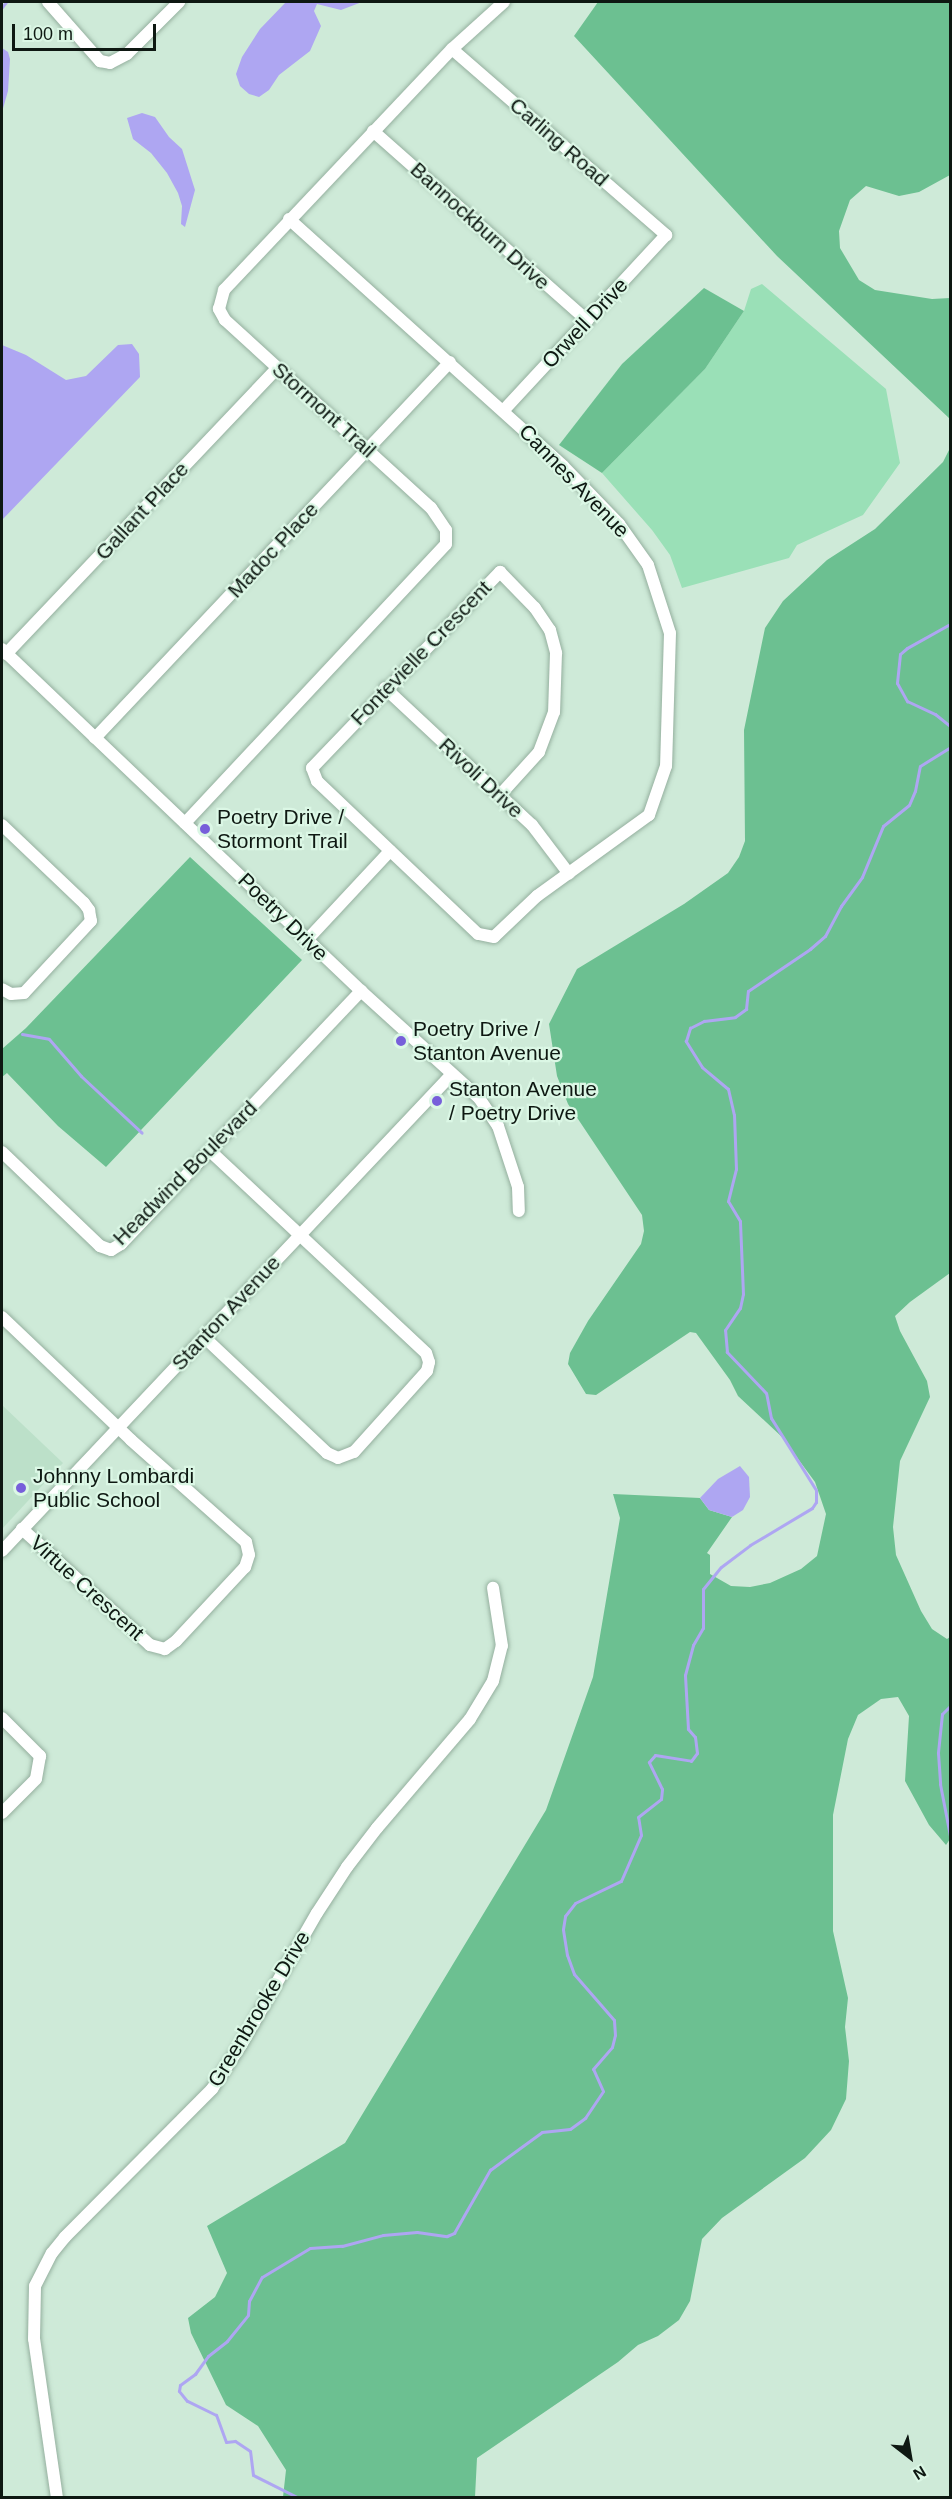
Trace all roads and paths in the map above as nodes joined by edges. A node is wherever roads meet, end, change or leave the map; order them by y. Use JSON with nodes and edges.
{"nodes":[{"id":1,"x":48,"y":2,"type":"edge"},
{"id":2,"x":178,"y":2,"type":"edge"},
{"id":3,"x":504,"y":2,"type":"edge"},
{"id":4,"x":452,"y":49,"type":"junction"},
{"id":5,"x":373,"y":131,"type":"junction"},
{"id":6,"x":289,"y":219,"type":"junction"},
{"id":7,"x":666,"y":235,"type":"joint"},
{"id":8,"x":587,"y":320,"type":"junction"},
{"id":9,"x":450,"y":362,"type":"junction"},
{"id":10,"x":277,"y":368,"type":"junction"},
{"id":11,"x":504,"y":410,"type":"junction"},
{"id":12,"x":368,"y":449,"type":"junction"},
{"id":13,"x":4,"y":652,"type":"edge"},
{"id":14,"x":386,"y":688,"type":"junction"},
{"id":15,"x":95,"y":738,"type":"junction"},
{"id":16,"x":312,"y":768,"type":"joint"},
{"id":17,"x":500,"y":795,"type":"junction"},
{"id":18,"x":185,"y":823,"type":"junction"},
{"id":19,"x":2,"y":825,"type":"edge"},
{"id":20,"x":390,"y":851,"type":"junction"},
{"id":21,"x":569,"y":874,"type":"junction"},
{"id":22,"x":307,"y":940,"type":"junction"},
{"id":23,"x":2,"y":989,"type":"edge"},
{"id":24,"x":360,"y":991,"type":"junction"},
{"id":25,"x":451,"y":1075,"type":"junction"},
{"id":26,"x":210,"y":1151,"type":"junction"},
{"id":27,"x":2,"y":1152,"type":"edge"},
{"id":28,"x":519,"y":1211,"type":"dead end"},
{"id":29,"x":299,"y":1236,"type":"junction"},
{"id":30,"x":2,"y":1317,"type":"edge"},
{"id":31,"x":204,"y":1337,"type":"junction"},
{"id":32,"x":118,"y":1428,"type":"junction"},
{"id":33,"x":22,"y":1529,"type":"junction"},
{"id":34,"x":2,"y":1551,"type":"edge"},
{"id":35,"x":493,"y":1588,"type":"dead end"},
{"id":36,"x":2,"y":1718,"type":"edge"},
{"id":37,"x":2,"y":1813,"type":"edge"},
{"id":38,"x":57,"y":2498,"type":"edge"}],
"edges":[{"from":1,"to":2,"type":"street"},
{"from":3,"to":4,"type":"street","name":"Stormont Trail"},
{"from":4,"to":5,"type":"street","name":"Stormont Trail"},
{"from":4,"to":7,"type":"street","name":"Carling Road"},
{"from":5,"to":6,"type":"street","name":"Stormont Trail"},
{"from":5,"to":8,"type":"street","name":"Bannockburn Drive"},
{"from":6,"to":9,"type":"street","name":"Cannes Avenue"},
{"from":6,"to":10,"type":"street","name":"Stormont Trail"},
{"from":7,"to":8,"type":"street","name":"Orwell Drive"},
{"from":8,"to":11,"type":"street","name":"Orwell Drive"},
{"from":9,"to":11,"type":"street","name":"Cannes Avenue"},
{"from":9,"to":12,"type":"street","name":"Madoc Place"},
{"from":10,"to":12,"type":"street","name":"Stormont Trail"},
{"from":10,"to":13,"type":"street","name":"Gallant Place"},
{"from":11,"to":21,"type":"street","name":"Cannes Avenue"},
{"from":12,"to":15,"type":"street","name":"Madoc Place"},
{"from":12,"to":18,"type":"street","name":"Stormont Trail"},
{"from":13,"to":15,"type":"street","name":"Poetry Drive"},
{"from":14,"to":16,"type":"street","name":"Fontevielle Crescent"},
{"from":14,"to":17,"type":"street","name":"Rivoli Drive"},
{"from":14,"to":17,"type":"street","name":"Fontevielle Crescent"},
{"from":15,"to":18,"type":"street","name":"Poetry Drive"},
{"from":16,"to":20,"type":"street","name":"Cannes Avenue"},
{"from":17,"to":21,"type":"street","name":"Rivoli Drive"},
{"from":18,"to":22,"type":"street","name":"Poetry Drive"},
{"from":19,"to":23,"type":"street"},
{"from":20,"to":21,"type":"street","name":"Cannes Avenue"},
{"from":20,"to":22,"type":"street"},
{"from":22,"to":24,"type":"street","name":"Poetry Drive"},
{"from":24,"to":25,"type":"street","name":"Poetry Drive"},
{"from":24,"to":26,"type":"street","name":"Headwind Boulevard"},
{"from":25,"to":28,"type":"street","name":"Poetry Drive"},
{"from":25,"to":29,"type":"street","name":"Stanton Avenue"},
{"from":26,"to":27,"type":"street","name":"Headwind Boulevard"},
{"from":26,"to":29,"type":"street"},
{"from":29,"to":31,"type":"street","name":"Stanton Avenue"},
{"from":29,"to":31,"type":"street"},
{"from":30,"to":32,"type":"street"},
{"from":31,"to":32,"type":"street","name":"Stanton Avenue"},
{"from":32,"to":33,"type":"street","name":"Stanton Avenue"},
{"from":32,"to":33,"type":"street","name":"Virtue Crescent"},
{"from":33,"to":34,"type":"street","name":"Stanton Avenue"},
{"from":35,"to":38,"type":"street","name":"Greenbrooke Drive"},
{"from":36,"to":37,"type":"street"}]}
